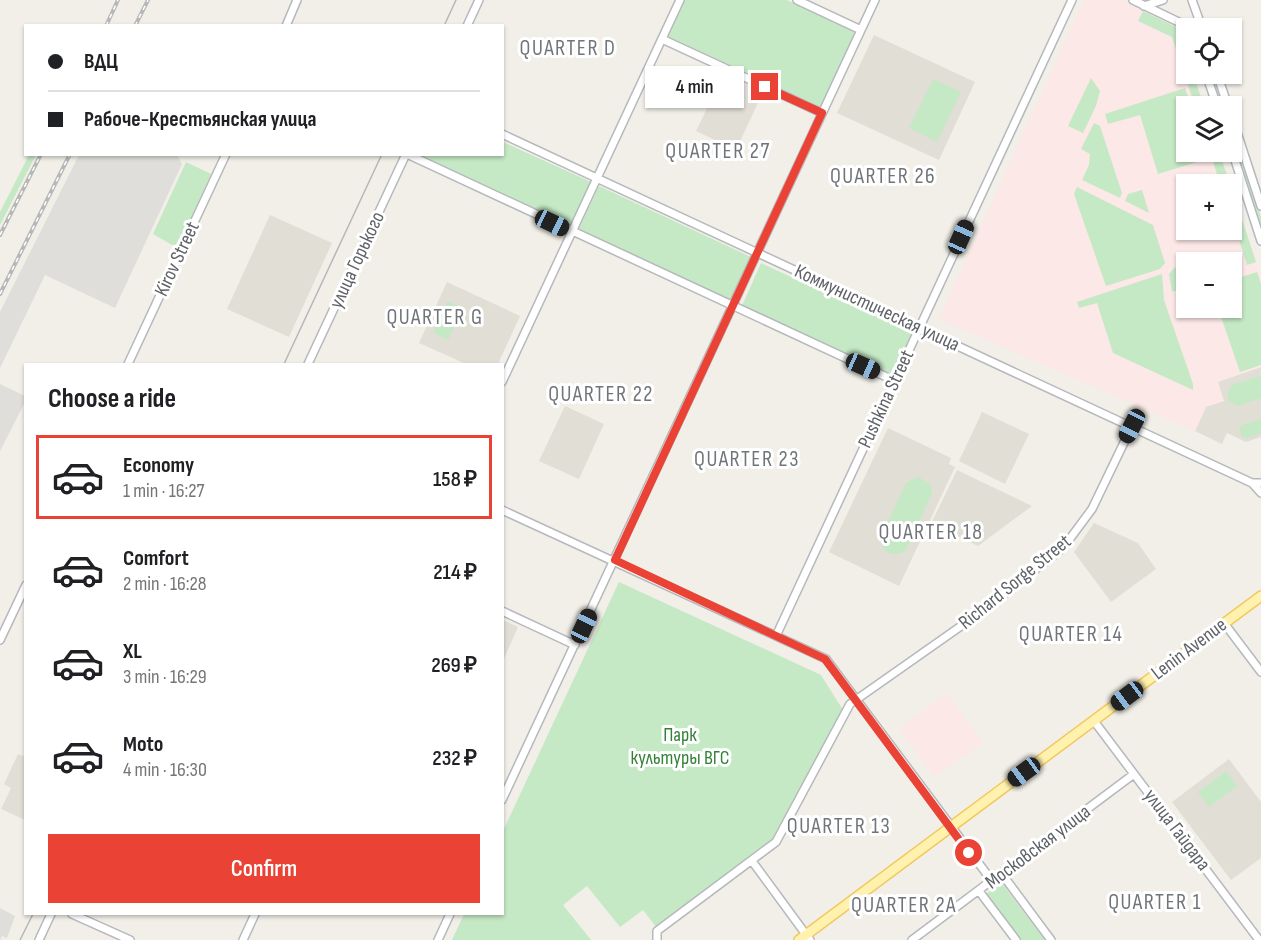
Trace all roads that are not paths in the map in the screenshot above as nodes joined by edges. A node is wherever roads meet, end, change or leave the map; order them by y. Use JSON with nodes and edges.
{"nodes":[{"id":1,"x":297,"y":0,"type":"edge"},
{"id":2,"x":479,"y":0,"type":"edge"},
{"id":3,"x":680,"y":0,"type":"edge"},
{"id":4,"x":797,"y":0,"type":"edge"},
{"id":5,"x":875,"y":0,"type":"edge"},
{"id":6,"x":1072,"y":0,"type":"edge"},
{"id":7,"x":1133,"y":0,"type":"edge"},
{"id":8,"x":1162,"y":0,"type":"edge"},
{"id":9,"x":1192,"y":0,"type":"edge"},
{"id":10,"x":1144,"y":6,"type":"junction"},
{"id":11,"x":1198,"y":18,"type":"edge"},
{"id":12,"x":1176,"y":21,"type":"edge"},
{"id":13,"x":287,"y":24,"type":"edge"},
{"id":14,"x":468,"y":24,"type":"edge"},
{"id":15,"x":861,"y":30,"type":"junction"},
{"id":16,"x":662,"y":39,"type":"junction"},
{"id":17,"x":822,"y":113,"type":"junction"},
{"id":18,"x":504,"y":135,"type":"edge"},
{"id":19,"x":1242,"y":148,"type":"edge"},
{"id":20,"x":225,"y":156,"type":"edge"},
{"id":21,"x":406,"y":156,"type":"edge"},
{"id":22,"x":411,"y":156,"type":"edge"},
{"id":23,"x":1236,"y":162,"type":"edge"},
{"id":24,"x":597,"y":179,"type":"junction"},
{"id":25,"x":1261,"y":206,"type":"edge"},
{"id":26,"x":572,"y":232,"type":"junction"},
{"id":27,"x":1261,"y":240,"type":"edge"},
{"id":28,"x":757,"y":254,"type":"junction"},
{"id":29,"x":733,"y":307,"type":"junction"},
{"id":30,"x":920,"y":327,"type":"junction"},
{"id":31,"x":128,"y":363,"type":"edge"},
{"id":32,"x":308,"y":363,"type":"edge"},
{"id":33,"x":504,"y":378,"type":"edge"},
{"id":34,"x":895,"y":381,"type":"junction"},
{"id":35,"x":1132,"y":426,"type":"junction"},
{"id":36,"x":1252,"y":483,"type":"junction"},
{"id":37,"x":1261,"y":483,"type":"edge"},
{"id":38,"x":1261,"y":493,"type":"edge"},
{"id":39,"x":504,"y":511,"type":"edge"},
{"id":40,"x":615,"y":560,"type":"junction"},
{"id":41,"x":24,"y":589,"type":"edge"},
{"id":42,"x":1261,"y":596,"type":"edge"},
{"id":43,"x":504,"y":612,"type":"edge"},
{"id":44,"x":1224,"y":623,"type":"junction"},
{"id":45,"x":776,"y":636,"type":"junction"},
{"id":46,"x":0,"y":640,"type":"edge"},
{"id":47,"x":575,"y":645,"type":"junction"},
{"id":48,"x":1261,"y":672,"type":"edge"},
{"id":49,"x":855,"y":700,"type":"junction"},
{"id":50,"x":1094,"y":721,"type":"junction"},
{"id":51,"x":1134,"y":774,"type":"junction"},
{"id":52,"x":504,"y":796,"type":"edge"},
{"id":53,"x":950,"y":827,"type":"junction"},
{"id":54,"x":752,"y":861,"type":"junction"},
{"id":55,"x":1002,"y":874,"type":"junction"},
{"id":56,"x":992,"y":881,"type":"junction"},
{"id":57,"x":979,"y":891,"type":"junction"},
{"id":58,"x":51,"y":915,"type":"edge"},
{"id":59,"x":74,"y":915,"type":"edge"},
{"id":60,"x":255,"y":915,"type":"edge"},
{"id":61,"x":450,"y":915,"type":"edge"},
{"id":62,"x":805,"y":938,"type":"edge"},
{"id":63,"x":39,"y":940,"type":"edge"},
{"id":64,"x":130,"y":940,"type":"edge"},
{"id":65,"x":243,"y":940,"type":"edge"},
{"id":66,"x":438,"y":940,"type":"edge"},
{"id":67,"x":657,"y":940,"type":"edge"},
{"id":68,"x":912,"y":940,"type":"edge"},
{"id":69,"x":1016,"y":940,"type":"edge"},
{"id":70,"x":1051,"y":940,"type":"edge"},
{"id":71,"x":1259,"y":940,"type":"edge"}],
"edges":[{"from":1,"to":13,"type":"street"},
{"from":2,"to":14,"type":"street"},
{"from":3,"to":16,"type":"street"},
{"from":4,"to":15,"type":"street"},
{"from":5,"to":15,"type":"street"},
{"from":6,"to":30,"type":"street","name":"Pushkina Street"},
{"from":7,"to":10,"type":"street"},
{"from":8,"to":10,"type":"street"},
{"from":9,"to":11,"type":"street"},
{"from":10,"to":12,"type":"street"},
{"from":15,"to":17,"type":"street"},
{"from":16,"to":17,"type":"street"},
{"from":16,"to":24,"type":"street"},
{"from":17,"to":28,"type":"street"},
{"from":18,"to":24,"type":"street","name":"Коммунистическая улица"},
{"from":19,"to":25,"type":"street"},
{"from":20,"to":31,"type":"street","name":"Kirov Street"},
{"from":21,"to":32,"type":"street","name":"улица Горького"},
{"from":22,"to":26,"type":"street"},
{"from":23,"to":27,"type":"street"},
{"from":24,"to":26,"type":"street"},
{"from":24,"to":28,"type":"street","name":"Коммунистическая улица"},
{"from":26,"to":29,"type":"street"},
{"from":26,"to":33,"type":"street"},
{"from":28,"to":29,"type":"street"},
{"from":28,"to":30,"type":"street","name":"Коммунистическая улица"},
{"from":29,"to":34,"type":"street"},
{"from":29,"to":40,"type":"street"},
{"from":30,"to":34,"type":"street","name":"Pushkina Street"},
{"from":30,"to":35,"type":"street","name":"Коммунистическая улица"},
{"from":34,"to":45,"type":"street","name":"Pushkina Street"},
{"from":35,"to":36,"type":"street","name":"Коммунистическая улица"},
{"from":35,"to":49,"type":"street","name":"Richard Sorge Street"},
{"from":36,"to":37,"type":"street","name":"Коммунистическая улица"},
{"from":36,"to":38,"type":"street","name":"Коммунистическая улица"},
{"from":39,"to":40,"type":"street"},
{"from":40,"to":45,"type":"street"},
{"from":40,"to":47,"type":"street"},
{"from":41,"to":46,"type":"street"},
{"from":42,"to":44,"type":"main road","name":"Lenin Avenue"},
{"from":43,"to":47,"type":"street"},
{"from":44,"to":48,"type":"street"},
{"from":44,"to":50,"type":"main road","name":"Lenin Avenue"},
{"from":45,"to":49,"type":"street"},
{"from":47,"to":52,"type":"street"},
{"from":49,"to":53,"type":"street"},
{"from":49,"to":54,"type":"street"},
{"from":50,"to":51,"type":"street","name":"улица Гайдара"},
{"from":50,"to":53,"type":"main road","name":"Lenin Avenue"},
{"from":51,"to":55,"type":"street","name":"Московская улица"},
{"from":51,"to":71,"type":"street","name":"улица Гайдара"},
{"from":53,"to":56,"type":"street"},
{"from":53,"to":62,"type":"main road","name":"Lenin Avenue"},
{"from":54,"to":62,"type":"street"},
{"from":54,"to":67,"type":"street"},
{"from":55,"to":56,"type":"street","name":"Московская улица"},
{"from":55,"to":70,"type":"street"},
{"from":56,"to":57,"type":"street","name":"Московская улица"},
{"from":57,"to":68,"type":"street","name":"Московская улица"},
{"from":57,"to":69,"type":"street"},
{"from":58,"to":63,"type":"street"},
{"from":59,"to":64,"type":"street"},
{"from":60,"to":65,"type":"street"},
{"from":61,"to":66,"type":"street"}]}
